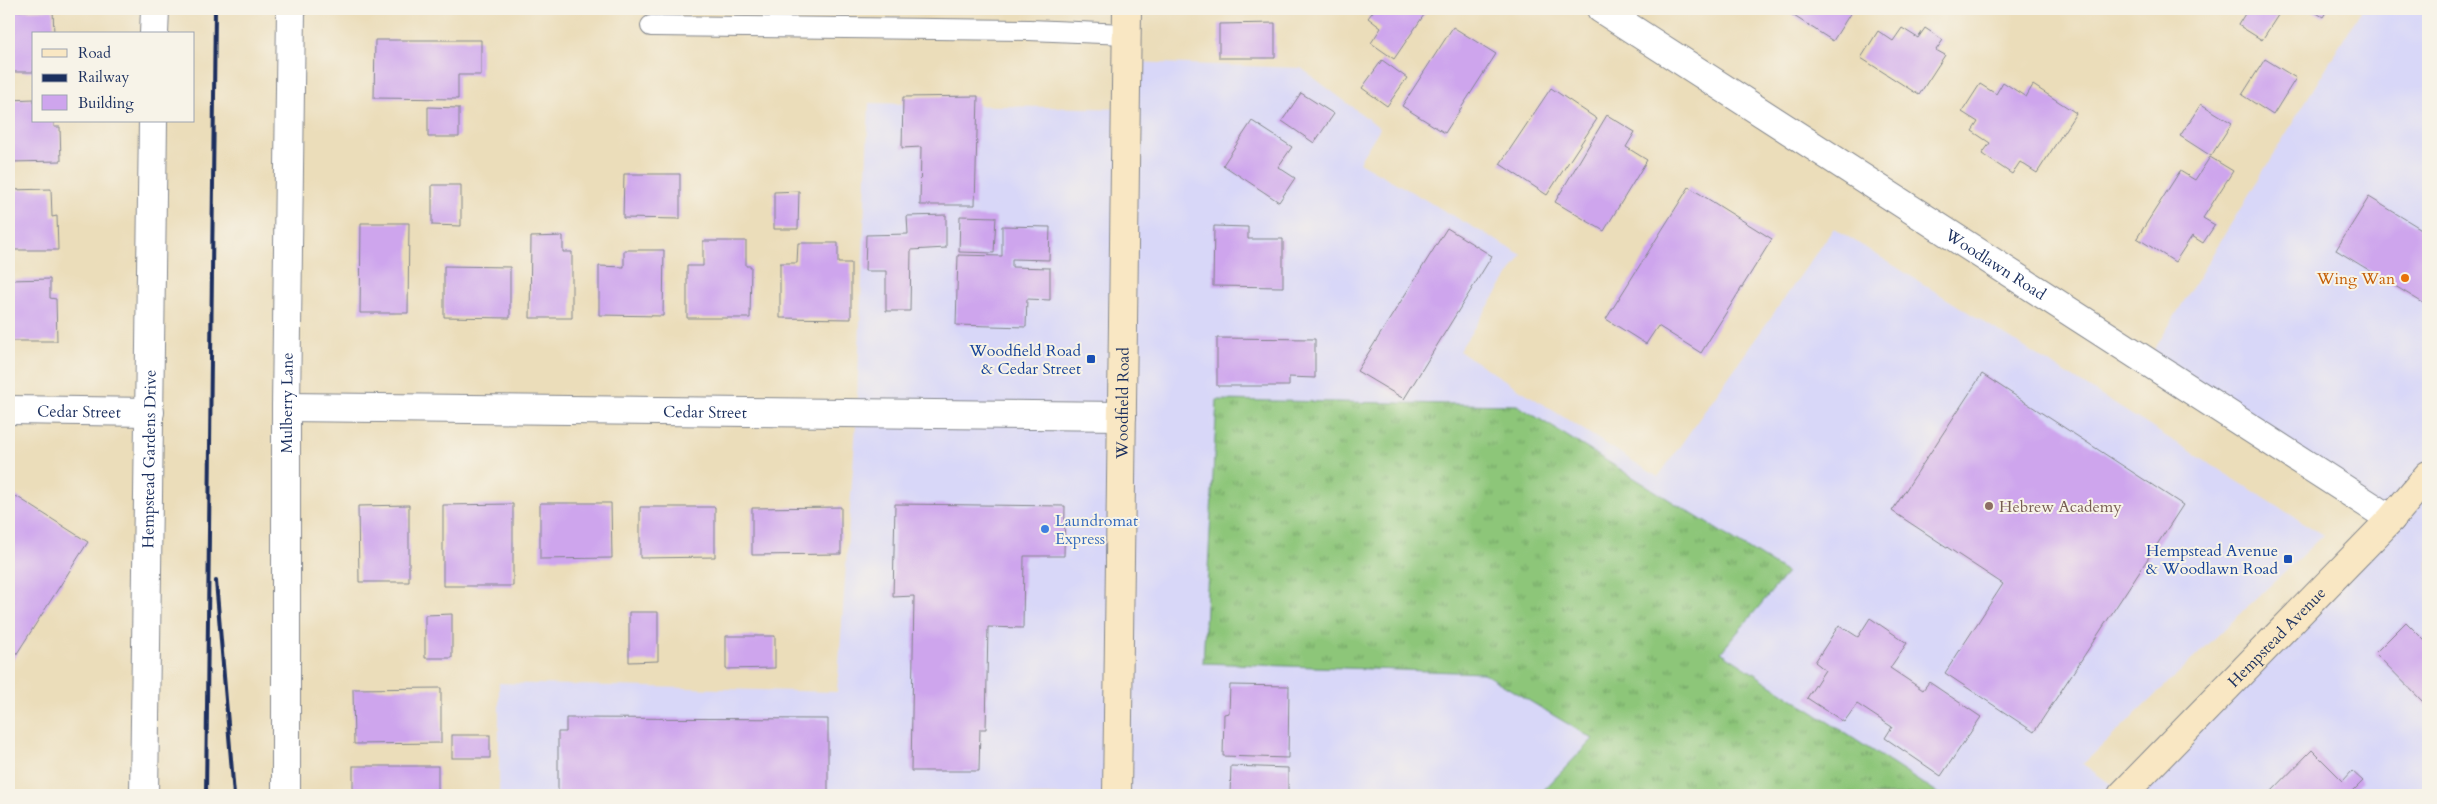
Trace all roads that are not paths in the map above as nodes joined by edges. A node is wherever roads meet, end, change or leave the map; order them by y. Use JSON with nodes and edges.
{"nodes":[{"id":1,"x":155,"y":9,"type":"edge"},
{"id":2,"x":291,"y":9,"type":"edge"},
{"id":3,"x":1601,"y":9,"type":"edge"},
{"id":4,"x":1126,"y":21,"type":"edge"},
{"id":5,"x":651,"y":26,"type":"dead end"},
{"id":6,"x":154,"y":32,"type":"edge"},
{"id":7,"x":153,"y":122,"type":"edge"},
{"id":8,"x":286,"y":408,"type":"junction"},
{"id":9,"x":9,"y":410,"type":"edge"},
{"id":10,"x":150,"y":412,"type":"junction"},
{"id":11,"x":1122,"y":416,"type":"junction"},
{"id":12,"x":2428,"y":475,"type":"edge"},
{"id":13,"x":2392,"y":519,"type":"junction"},
{"id":14,"x":144,"y":795,"type":"edge"},
{"id":15,"x":286,"y":795,"type":"edge"},
{"id":16,"x":1117,"y":795,"type":"edge"},
{"id":17,"x":2122,"y":795,"type":"edge"}],
"edges":[{"from":1,"to":6,"type":"street"},
{"from":2,"to":8,"type":"street","name":"Mulberry Lane"},
{"from":3,"to":13,"type":"street","name":"Woodlawn Road"},
{"from":4,"to":5,"type":"lane"},
{"from":4,"to":11,"type":"main road","name":"Woodfield Road"},
{"from":7,"to":10,"type":"street","name":"Hempstead Gardens Drive"},
{"from":8,"to":11,"type":"street","name":"Cedar Street"},
{"from":8,"to":15,"type":"street","name":"Mulberry Lane"},
{"from":9,"to":10,"type":"street","name":"Cedar Street"},
{"from":10,"to":14,"type":"street","name":"Hempstead Gardens Drive"},
{"from":11,"to":16,"type":"main road","name":"Woodfield Road"},
{"from":12,"to":13,"type":"main road","name":"Hempstead Avenue"},
{"from":13,"to":17,"type":"main road","name":"Hempstead Avenue"}]}
